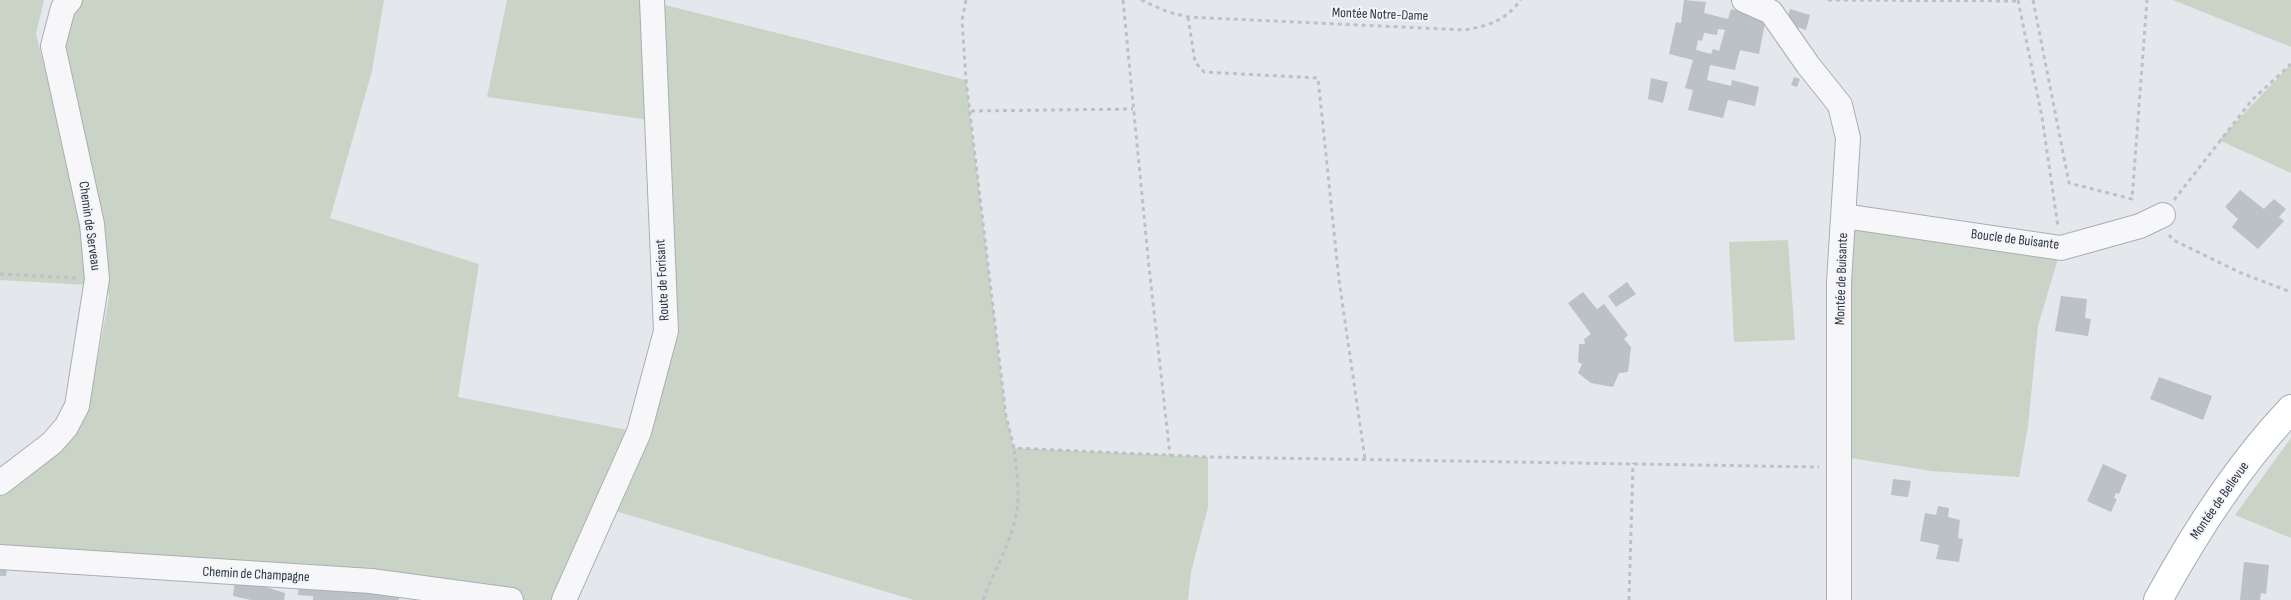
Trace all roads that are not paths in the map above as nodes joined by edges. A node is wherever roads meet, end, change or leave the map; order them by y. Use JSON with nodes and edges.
{"nodes":[{"id":1,"x":70,"y":0,"type":"edge"},
{"id":2,"x":652,"y":0,"type":"edge"},
{"id":3,"x":1744,"y":0,"type":"edge"},
{"id":4,"x":2162,"y":215,"type":"road end"},
{"id":5,"x":1844,"y":216,"type":"junction"},
{"id":6,"x":2291,"y":409,"type":"edge"},
{"id":7,"x":0,"y":483,"type":"edge"},
{"id":8,"x":0,"y":557,"type":"edge"},
{"id":9,"x":512,"y":600,"type":"edge"},
{"id":10,"x":564,"y":600,"type":"edge"},
{"id":11,"x":1839,"y":600,"type":"edge"},
{"id":12,"x":2158,"y":600,"type":"edge"}],
"edges":[{"from":1,"to":7,"type":"street","name":"Chemin de Serveau"},
{"from":2,"to":10,"type":"street","name":"Route de Forisant"},
{"from":3,"to":5,"type":"street","name":"Montée de Buisante"},
{"from":4,"to":5,"type":"street","name":"Boucle de Buisante"},
{"from":5,"to":11,"type":"street","name":"Montée de Buisante"},
{"from":6,"to":12,"type":"main road","name":"Montée de Bellevue"},
{"from":8,"to":9,"type":"street","name":"Chemin de Champagne"}]}
